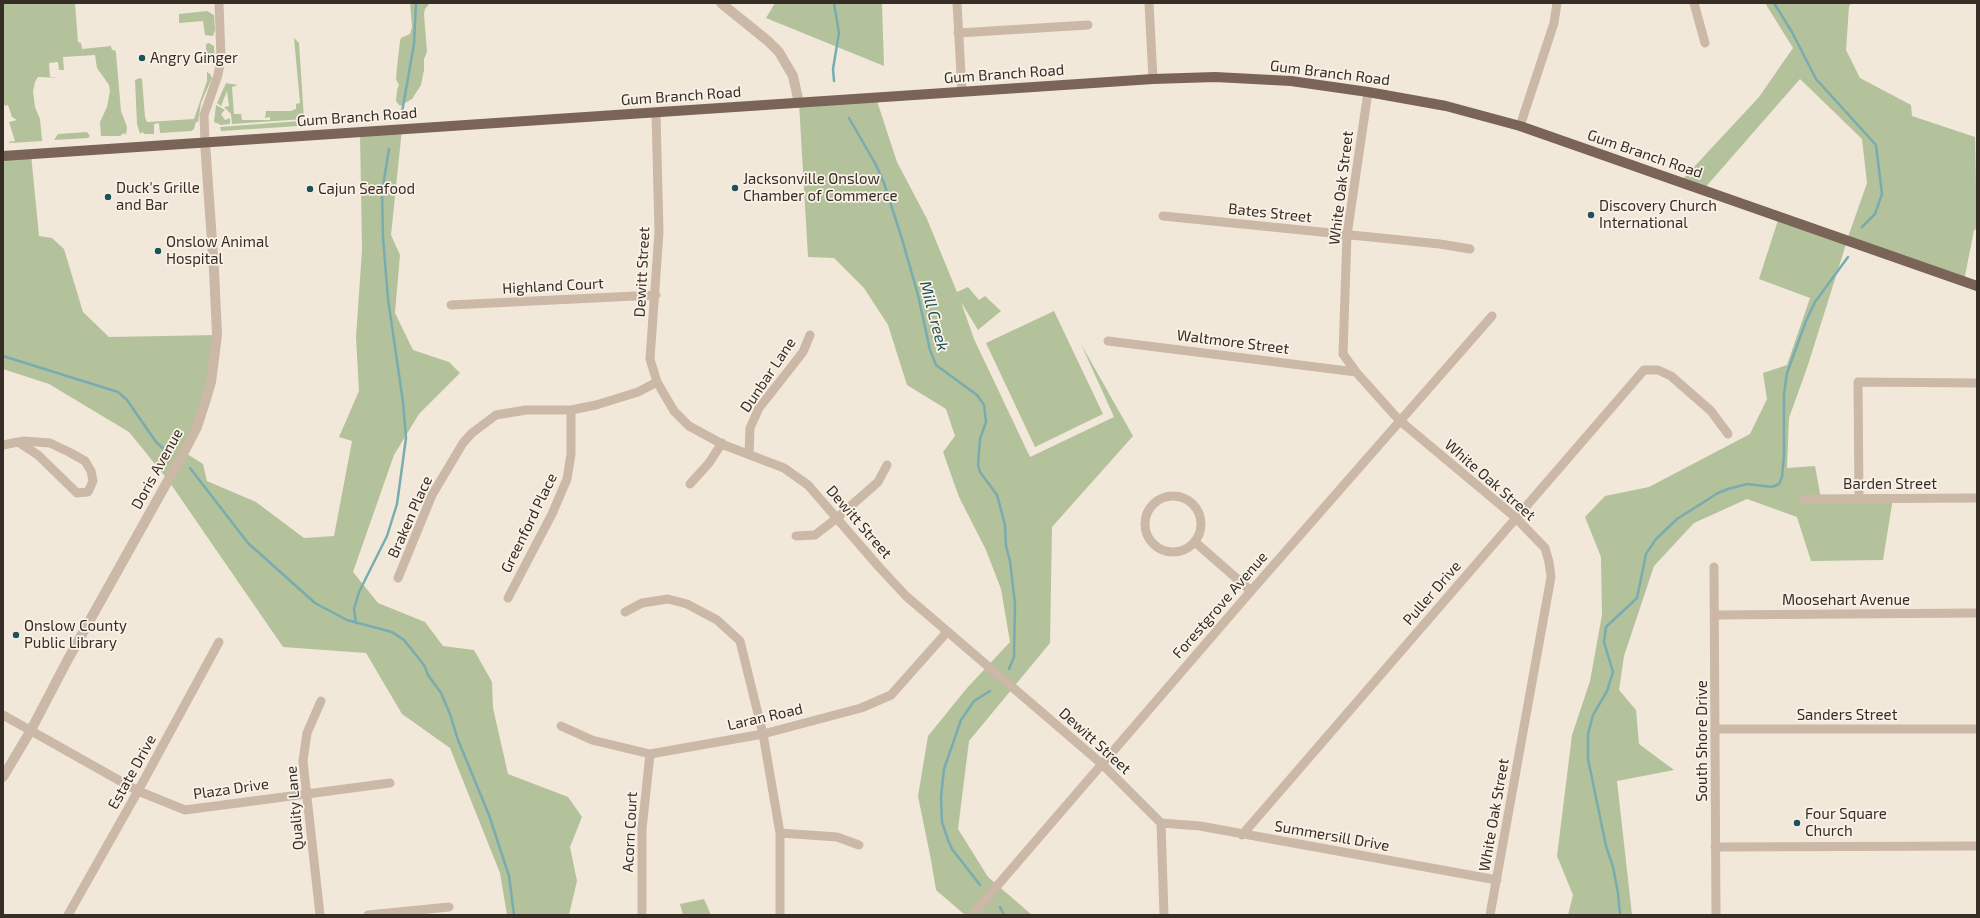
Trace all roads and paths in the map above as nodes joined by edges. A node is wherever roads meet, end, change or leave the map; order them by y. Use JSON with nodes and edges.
{"nodes":[{"id":1,"x":219,"y":3,"type":"edge"},
{"id":2,"x":721,"y":3,"type":"edge"},
{"id":3,"x":957,"y":3,"type":"edge"},
{"id":4,"x":1149,"y":3,"type":"edge"},
{"id":5,"x":1556,"y":3,"type":"edge"},
{"id":6,"x":1694,"y":3,"type":"edge"},
{"id":7,"x":1088,"y":25,"type":"dead end"},
{"id":8,"x":958,"y":33,"type":"junction"},
{"id":9,"x":1704,"y":43,"type":"dead end"},
{"id":10,"x":1153,"y":79,"type":"junction"},
{"id":11,"x":962,"y":92,"type":"junction"},
{"id":12,"x":1368,"y":92,"type":"junction"},
{"id":13,"x":799,"y":103,"type":"junction"},
{"id":14,"x":656,"y":113,"type":"junction"},
{"id":15,"x":1520,"y":126,"type":"junction"},
{"id":16,"x":205,"y":142,"type":"junction"},
{"id":17,"x":3,"y":156,"type":"edge"},
{"id":18,"x":1163,"y":216,"type":"dead end"},
{"id":19,"x":1347,"y":235,"type":"junction"},
{"id":20,"x":1470,"y":249,"type":"dead end"},
{"id":21,"x":1977,"y":286,"type":"edge"},
{"id":22,"x":656,"y":295,"type":"junction"},
{"id":23,"x":451,"y":305,"type":"dead end"},
{"id":24,"x":1492,"y":316,"type":"dead end"},
{"id":25,"x":810,"y":335,"type":"dead end"},
{"id":26,"x":1108,"y":341,"type":"dead end"},
{"id":27,"x":1356,"y":372,"type":"junction"},
{"id":28,"x":658,"y":382,"type":"junction"},
{"id":29,"x":1977,"y":383,"type":"edge"},
{"id":30,"x":571,"y":410,"type":"junction"},
{"id":31,"x":1400,"y":420,"type":"junction"},
{"id":32,"x":1728,"y":434,"type":"dead end"},
{"id":33,"x":18,"y":442,"type":"junction"},
{"id":34,"x":722,"y":443,"type":"junction"},
{"id":35,"x":3,"y":445,"type":"edge"},
{"id":36,"x":749,"y":454,"type":"junction"},
{"id":37,"x":887,"y":465,"type":"dead end"},
{"id":38,"x":690,"y":484,"type":"dead end"},
{"id":39,"x":1859,"y":498,"type":"junction"},
{"id":40,"x":1977,"y":498,"type":"edge"},
{"id":41,"x":1804,"y":499,"type":"dead end"},
{"id":42,"x":1515,"y":517,"type":"junction"},
{"id":43,"x":837,"y":518,"type":"junction"},
{"id":44,"x":796,"y":536,"type":"dead end"},
{"id":45,"x":1195,"y":542,"type":"junction"},
{"id":46,"x":1714,"y":567,"type":"dead end"},
{"id":47,"x":398,"y":578,"type":"dead end"},
{"id":48,"x":1251,"y":591,"type":"junction"},
{"id":49,"x":508,"y":598,"type":"dead end"},
{"id":50,"x":625,"y":612,"type":"dead end"},
{"id":51,"x":1977,"y":614,"type":"edge"},
{"id":52,"x":1715,"y":615,"type":"junction"},
{"id":53,"x":947,"y":632,"type":"junction"},
{"id":54,"x":219,"y":642,"type":"dead end"},
{"id":55,"x":320,"y":701,"type":"dead end"},
{"id":56,"x":3,"y":715,"type":"edge"},
{"id":57,"x":561,"y":726,"type":"dead end"},
{"id":58,"x":1716,"y":728,"type":"junction"},
{"id":59,"x":1977,"y":729,"type":"edge"},
{"id":60,"x":31,"y":730,"type":"junction"},
{"id":61,"x":763,"y":734,"type":"junction"},
{"id":62,"x":650,"y":754,"type":"junction"},
{"id":63,"x":1102,"y":764,"type":"junction"},
{"id":64,"x":3,"y":776,"type":"edge"},
{"id":65,"x":390,"y":783,"type":"dead end"},
{"id":66,"x":138,"y":791,"type":"junction"},
{"id":67,"x":306,"y":793,"type":"junction"},
{"id":68,"x":1161,"y":823,"type":"junction"},
{"id":69,"x":780,"y":834,"type":"junction"},
{"id":70,"x":1242,"y":835,"type":"junction"},
{"id":71,"x":859,"y":845,"type":"dead end"},
{"id":72,"x":1977,"y":846,"type":"edge"},
{"id":73,"x":1715,"y":847,"type":"junction"},
{"id":74,"x":1497,"y":880,"type":"junction"},
{"id":75,"x":449,"y":907,"type":"dead end"},
{"id":76,"x":642,"y":912,"type":"dead end"},
{"id":77,"x":68,"y":915,"type":"edge"},
{"id":78,"x":320,"y":915,"type":"edge"},
{"id":79,"x":368,"y":915,"type":"edge"},
{"id":80,"x":780,"y":915,"type":"edge"},
{"id":81,"x":972,"y":915,"type":"edge"},
{"id":82,"x":1164,"y":915,"type":"edge"},
{"id":83,"x":1490,"y":915,"type":"edge"},
{"id":84,"x":1716,"y":915,"type":"edge"}],
"edges":[{"from":1,"to":16,"type":"street"},
{"from":2,"to":13,"type":"street"},
{"from":3,"to":8,"type":"street"},
{"from":4,"to":10,"type":"street"},
{"from":5,"to":15,"type":"street"},
{"from":6,"to":9,"type":"street"},
{"from":7,"to":8,"type":"street"},
{"from":8,"to":11,"type":"street"},
{"from":10,"to":11,"type":"main road","name":"Gum Branch Road"},
{"from":10,"to":12,"type":"main road","name":"Gum Branch Road"},
{"from":11,"to":13,"type":"main road","name":"Gum Branch Road"},
{"from":12,"to":15,"type":"main road","name":"Gum Branch Road"},
{"from":12,"to":19,"type":"street","name":"White Oak Street"},
{"from":13,"to":14,"type":"main road","name":"Gum Branch Road"},
{"from":14,"to":16,"type":"main road","name":"Gum Branch Road"},
{"from":14,"to":22,"type":"street","name":"Dewitt Street"},
{"from":15,"to":21,"type":"main road","name":"Gum Branch Road"},
{"from":16,"to":17,"type":"main road","name":"Gum Branch Road"},
{"from":16,"to":60,"type":"street","name":"Doris Avenue"},
{"from":18,"to":19,"type":"street","name":"Bates Street"},
{"from":19,"to":20,"type":"street","name":"Bates Street"},
{"from":19,"to":27,"type":"street","name":"White Oak Street"},
{"from":22,"to":23,"type":"street","name":"Highland Court"},
{"from":22,"to":28,"type":"street","name":"Dewitt Street"},
{"from":24,"to":31,"type":"street","name":"Forestgrove Avenue"},
{"from":25,"to":36,"type":"street","name":"Dunbar Lane"},
{"from":26,"to":27,"type":"street","name":"Waltmore Street"},
{"from":27,"to":31,"type":"street","name":"White Oak Street"},
{"from":28,"to":30,"type":"street","name":"Braken Place"},
{"from":28,"to":34,"type":"street","name":"Dewitt Street"},
{"from":29,"to":39,"type":"street"},
{"from":30,"to":47,"type":"street","name":"Braken Place"},
{"from":30,"to":49,"type":"street","name":"Greenford Place"},
{"from":31,"to":42,"type":"street","name":"White Oak Street"},
{"from":31,"to":48,"type":"street","name":"Forestgrove Avenue"},
{"from":32,"to":42,"type":"street","name":"Puller Drive"},
{"from":33,"to":33,"type":"street"},
{"from":33,"to":35,"type":"street"},
{"from":34,"to":36,"type":"street","name":"Dewitt Street"},
{"from":34,"to":38,"type":"street"},
{"from":36,"to":43,"type":"street","name":"Dewitt Street"},
{"from":37,"to":43,"type":"street"},
{"from":39,"to":40,"type":"street","name":"Barden Street"},
{"from":39,"to":41,"type":"street","name":"Barden Street"},
{"from":42,"to":70,"type":"street","name":"Puller Drive"},
{"from":42,"to":74,"type":"street","name":"White Oak Street"},
{"from":43,"to":44,"type":"street"},
{"from":43,"to":53,"type":"street","name":"Dewitt Street"},
{"from":45,"to":45,"type":"street"},
{"from":45,"to":48,"type":"street"},
{"from":46,"to":52,"type":"street","name":"South Shore Drive"},
{"from":48,"to":63,"type":"street","name":"Forestgrove Avenue"},
{"from":50,"to":61,"type":"street"},
{"from":51,"to":52,"type":"street","name":"Moosehart Avenue"},
{"from":52,"to":58,"type":"street","name":"South Shore Drive"},
{"from":53,"to":61,"type":"street","name":"Laran Road"},
{"from":53,"to":63,"type":"street","name":"Dewitt Street"},
{"from":54,"to":66,"type":"street","name":"Estate Drive"},
{"from":55,"to":67,"type":"street","name":"Quality Lane"},
{"from":56,"to":60,"type":"street","name":"Plaza Drive"},
{"from":57,"to":62,"type":"street","name":"Laran Road"},
{"from":58,"to":59,"type":"street","name":"Sanders Street"},
{"from":58,"to":73,"type":"street","name":"South Shore Drive"},
{"from":60,"to":64,"type":"street","name":"Doris Avenue"},
{"from":60,"to":66,"type":"street","name":"Plaza Drive"},
{"from":61,"to":62,"type":"street","name":"Laran Road"},
{"from":61,"to":69,"type":"street"},
{"from":62,"to":76,"type":"street","name":"Acorn Court"},
{"from":63,"to":68,"type":"street","name":"Dewitt Street"},
{"from":63,"to":81,"type":"street","name":"Forestgrove Avenue"},
{"from":65,"to":67,"type":"street","name":"Plaza Drive"},
{"from":66,"to":67,"type":"street","name":"Plaza Drive"},
{"from":66,"to":77,"type":"street","name":"Estate Drive"},
{"from":67,"to":78,"type":"street","name":"Quality Lane"},
{"from":68,"to":70,"type":"street","name":"Summersill Drive"},
{"from":68,"to":82,"type":"street"},
{"from":69,"to":71,"type":"street"},
{"from":69,"to":80,"type":"street"},
{"from":70,"to":74,"type":"street","name":"Summersill Drive"},
{"from":72,"to":73,"type":"street"},
{"from":73,"to":84,"type":"street","name":"South Shore Drive"},
{"from":74,"to":83,"type":"street","name":"White Oak Street"},
{"from":75,"to":79,"type":"street"}]}
